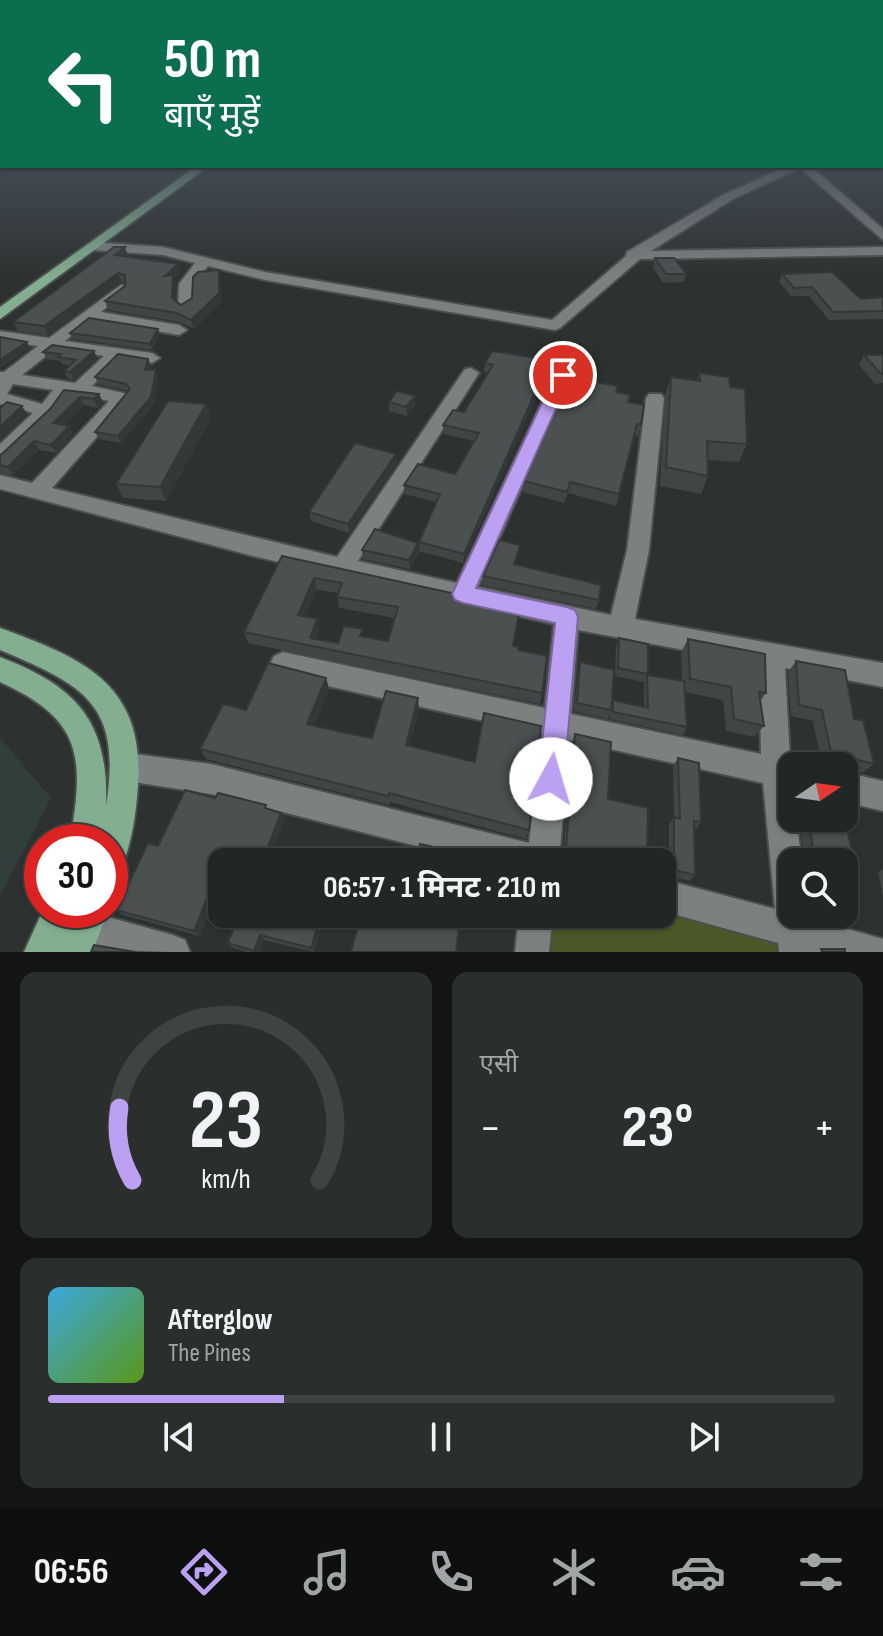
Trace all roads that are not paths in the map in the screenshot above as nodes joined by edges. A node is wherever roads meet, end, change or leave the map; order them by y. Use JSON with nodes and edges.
{"nodes":[{"id":1,"x":155,"y":189,"type":"edge"},
{"id":2,"x":171,"y":189,"type":"edge"},
{"id":3,"x":742,"y":189,"type":"edge"},
{"id":4,"x":830,"y":189,"type":"edge"},
{"id":5,"x":883,"y":236,"type":"edge"},
{"id":6,"x":92,"y":246,"type":"junction"},
{"id":7,"x":113,"y":248,"type":"junction"},
{"id":8,"x":883,"y":251,"type":"edge"},
{"id":9,"x":632,"y":255,"type":"junction"},
{"id":10,"x":203,"y":260,"type":"junction"},
{"id":11,"x":121,"y":289,"type":"edge"},
{"id":12,"x":0,"y":297,"type":"edge"},
{"id":13,"x":22,"y":297,"type":"junction"},
{"id":14,"x":185,"y":307,"type":"edge"},
{"id":15,"x":0,"y":314,"type":"edge"},
{"id":16,"x":90,"y":315,"type":"junction"},
{"id":17,"x":179,"y":330,"type":"dead end"},
{"id":18,"x":0,"y":334,"type":"edge"},
{"id":19,"x":51,"y":342,"type":"junction"},
{"id":20,"x":116,"y":353,"type":"junction"},
{"id":21,"x":152,"y":358,"type":"dead end"},
{"id":22,"x":471,"y":373,"type":"dead end"},
{"id":23,"x":563,"y":375,"type":"dead end"},
{"id":24,"x":2,"y":386,"type":"edge"},
{"id":25,"x":72,"y":388,"type":"junction"},
{"id":26,"x":655,"y":398,"type":"dead end"},
{"id":27,"x":46,"y":411,"type":"junction"},
{"id":28,"x":0,"y":455,"type":"edge"},
{"id":29,"x":0,"y":482,"type":"edge"},
{"id":30,"x":37,"y":491,"type":"junction"},
{"id":31,"x":342,"y":567,"type":"junction"},
{"id":32,"x":463,"y":594,"type":"junction"},
{"id":33,"x":567,"y":617,"type":"junction"},
{"id":34,"x":621,"y":626,"type":"junction"},
{"id":35,"x":0,"y":639,"type":"edge"},
{"id":36,"x":771,"y":653,"type":"junction"},
{"id":37,"x":283,"y":664,"type":"edge"},
{"id":38,"x":0,"y":669,"type":"edge"},
{"id":39,"x":883,"y":675,"type":"edge"},
{"id":40,"x":557,"y":724,"type":"junction"},
{"id":41,"x":782,"y":752,"type":"edge"},
{"id":42,"x":127,"y":767,"type":"junction"},
{"id":43,"x":778,"y":772,"type":"edge"},
{"id":44,"x":858,"y":790,"type":"edge"},
{"id":45,"x":883,"y":796,"type":"edge"},
{"id":46,"x":89,"y":824,"type":"edge"},
{"id":47,"x":116,"y":824,"type":"edge"},
{"id":48,"x":788,"y":832,"type":"edge"},
{"id":49,"x":486,"y":848,"type":"edge"},
{"id":50,"x":544,"y":848,"type":"edge"},
{"id":51,"x":676,"y":900,"type":"edge"},
{"id":52,"x":74,"y":928,"type":"edge"},
{"id":53,"x":89,"y":928,"type":"edge"},
{"id":54,"x":535,"y":928,"type":"edge"},
{"id":55,"x":795,"y":942,"type":"edge"},
{"id":56,"x":41,"y":952,"type":"edge"},
{"id":57,"x":173,"y":952,"type":"edge"},
{"id":58,"x":532,"y":952,"type":"edge"},
{"id":59,"x":873,"y":952,"type":"edge"}],
"edges":[{"from":1,"to":12,"type":"main road"},
{"from":2,"to":6,"type":"main road"},
{"from":3,"to":9,"type":"street"},
{"from":4,"to":5,"type":"street"},
{"from":6,"to":7,"type":"street"},
{"from":6,"to":13,"type":"main road"},
{"from":7,"to":10,"type":"street"},
{"from":7,"to":18,"type":"street"},
{"from":8,"to":9,"type":"street"},
{"from":9,"to":10,"type":"street"},
{"from":10,"to":14,"type":"street"},
{"from":11,"to":16,"type":"street"},
{"from":12,"to":13,"type":"main road"},
{"from":13,"to":15,"type":"main road"},
{"from":16,"to":17,"type":"street"},
{"from":16,"to":19,"type":"street"},
{"from":18,"to":19,"type":"street"},
{"from":19,"to":20,"type":"street"},
{"from":19,"to":24,"type":"street"},
{"from":20,"to":21,"type":"street"},
{"from":20,"to":25,"type":"street"},
{"from":22,"to":31,"type":"street"},
{"from":23,"to":32,"type":"street"},
{"from":24,"to":25,"type":"street"},
{"from":24,"to":27,"type":"street"},
{"from":25,"to":27,"type":"street"},
{"from":25,"to":30,"type":"street"},
{"from":26,"to":34,"type":"street"},
{"from":27,"to":28,"type":"street"},
{"from":29,"to":30,"type":"street"},
{"from":30,"to":31,"type":"street"},
{"from":31,"to":32,"type":"street"},
{"from":32,"to":33,"type":"street"},
{"from":33,"to":34,"type":"street"},
{"from":33,"to":40,"type":"street"},
{"from":34,"to":36,"type":"street"},
{"from":35,"to":42,"type":"main road"},
{"from":36,"to":39,"type":"street"},
{"from":36,"to":41,"type":"street"},
{"from":37,"to":40,"type":"street"},
{"from":38,"to":46,"type":"main road"},
{"from":40,"to":43,"type":"street"},
{"from":40,"to":50,"type":"street"},
{"from":42,"to":47,"type":"main road"},
{"from":42,"to":49,"type":"street"},
{"from":44,"to":45,"type":"street"},
{"from":48,"to":55,"type":"street"},
{"from":51,"to":55,"type":"street"},
{"from":52,"to":56,"type":"main road"},
{"from":53,"to":57,"type":"street"},
{"from":54,"to":58,"type":"street"},
{"from":55,"to":59,"type":"street"}]}
